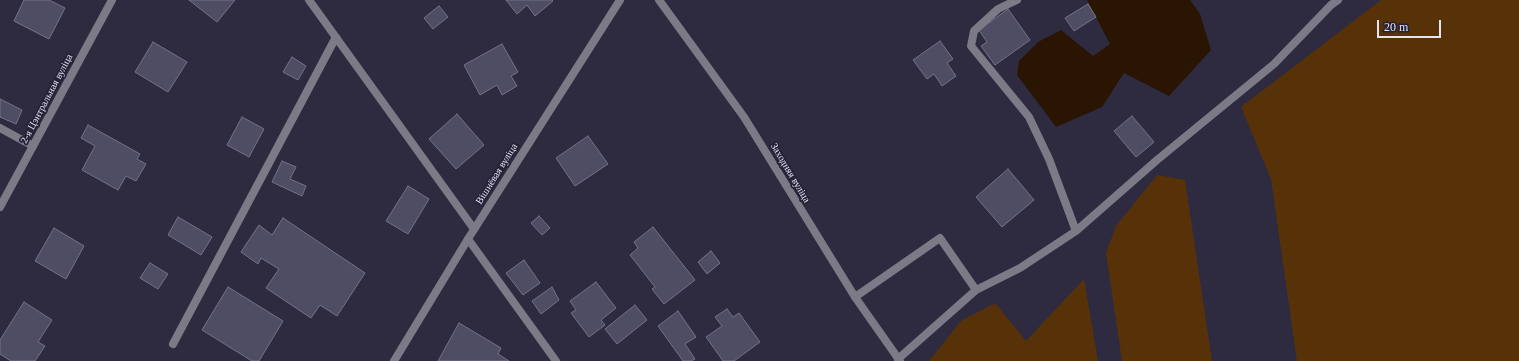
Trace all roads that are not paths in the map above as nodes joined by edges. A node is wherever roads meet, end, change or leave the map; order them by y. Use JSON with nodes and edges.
{"nodes":[{"id":1,"x":112,"y":0,"type":"edge"},
{"id":2,"x":310,"y":0,"type":"edge"},
{"id":3,"x":620,"y":0,"type":"edge"},
{"id":4,"x":659,"y":0,"type":"edge"},
{"id":5,"x":1016,"y":0,"type":"edge"},
{"id":6,"x":1338,"y":0,"type":"edge"},
{"id":7,"x":336,"y":37,"type":"junction"},
{"id":8,"x":0,"y":128,"type":"edge"},
{"id":9,"x":33,"y":146,"type":"junction"},
{"id":10,"x":0,"y":208,"type":"edge"},
{"id":11,"x":474,"y":229,"type":"junction"},
{"id":12,"x":1076,"y":231,"type":"junction"},
{"id":13,"x":468,"y":239,"type":"junction"},
{"id":14,"x":976,"y":290,"type":"junction"},
{"id":15,"x":855,"y":297,"type":"junction"},
{"id":16,"x":173,"y":344,"type":"dead end"},
{"id":17,"x":899,"y":360,"type":"edge"},
{"id":18,"x":394,"y":361,"type":"edge"},
{"id":19,"x":556,"y":361,"type":"edge"}],
"edges":[{"from":1,"to":9,"type":"street","name":"2-я Цэнтральная вуліца"},
{"from":2,"to":7,"type":"street"},
{"from":3,"to":11,"type":"street","name":"Вішнёвая вуліца"},
{"from":4,"to":15,"type":"street","name":"Заходняя вуліца"},
{"from":5,"to":12,"type":"street"},
{"from":6,"to":12,"type":"street"},
{"from":7,"to":11,"type":"street"},
{"from":7,"to":16,"type":"street"},
{"from":8,"to":9,"type":"street"},
{"from":9,"to":10,"type":"street","name":"2-я Цэнтральная вуліца"},
{"from":11,"to":13,"type":"street","name":"Вішнёвая вуліца"},
{"from":12,"to":14,"type":"street"},
{"from":13,"to":18,"type":"street","name":"Вішнёвая вуліца"},
{"from":13,"to":19,"type":"street"},
{"from":14,"to":15,"type":"street"},
{"from":14,"to":17,"type":"street"},
{"from":15,"to":17,"type":"street","name":"Заходняя вуліца"}]}
